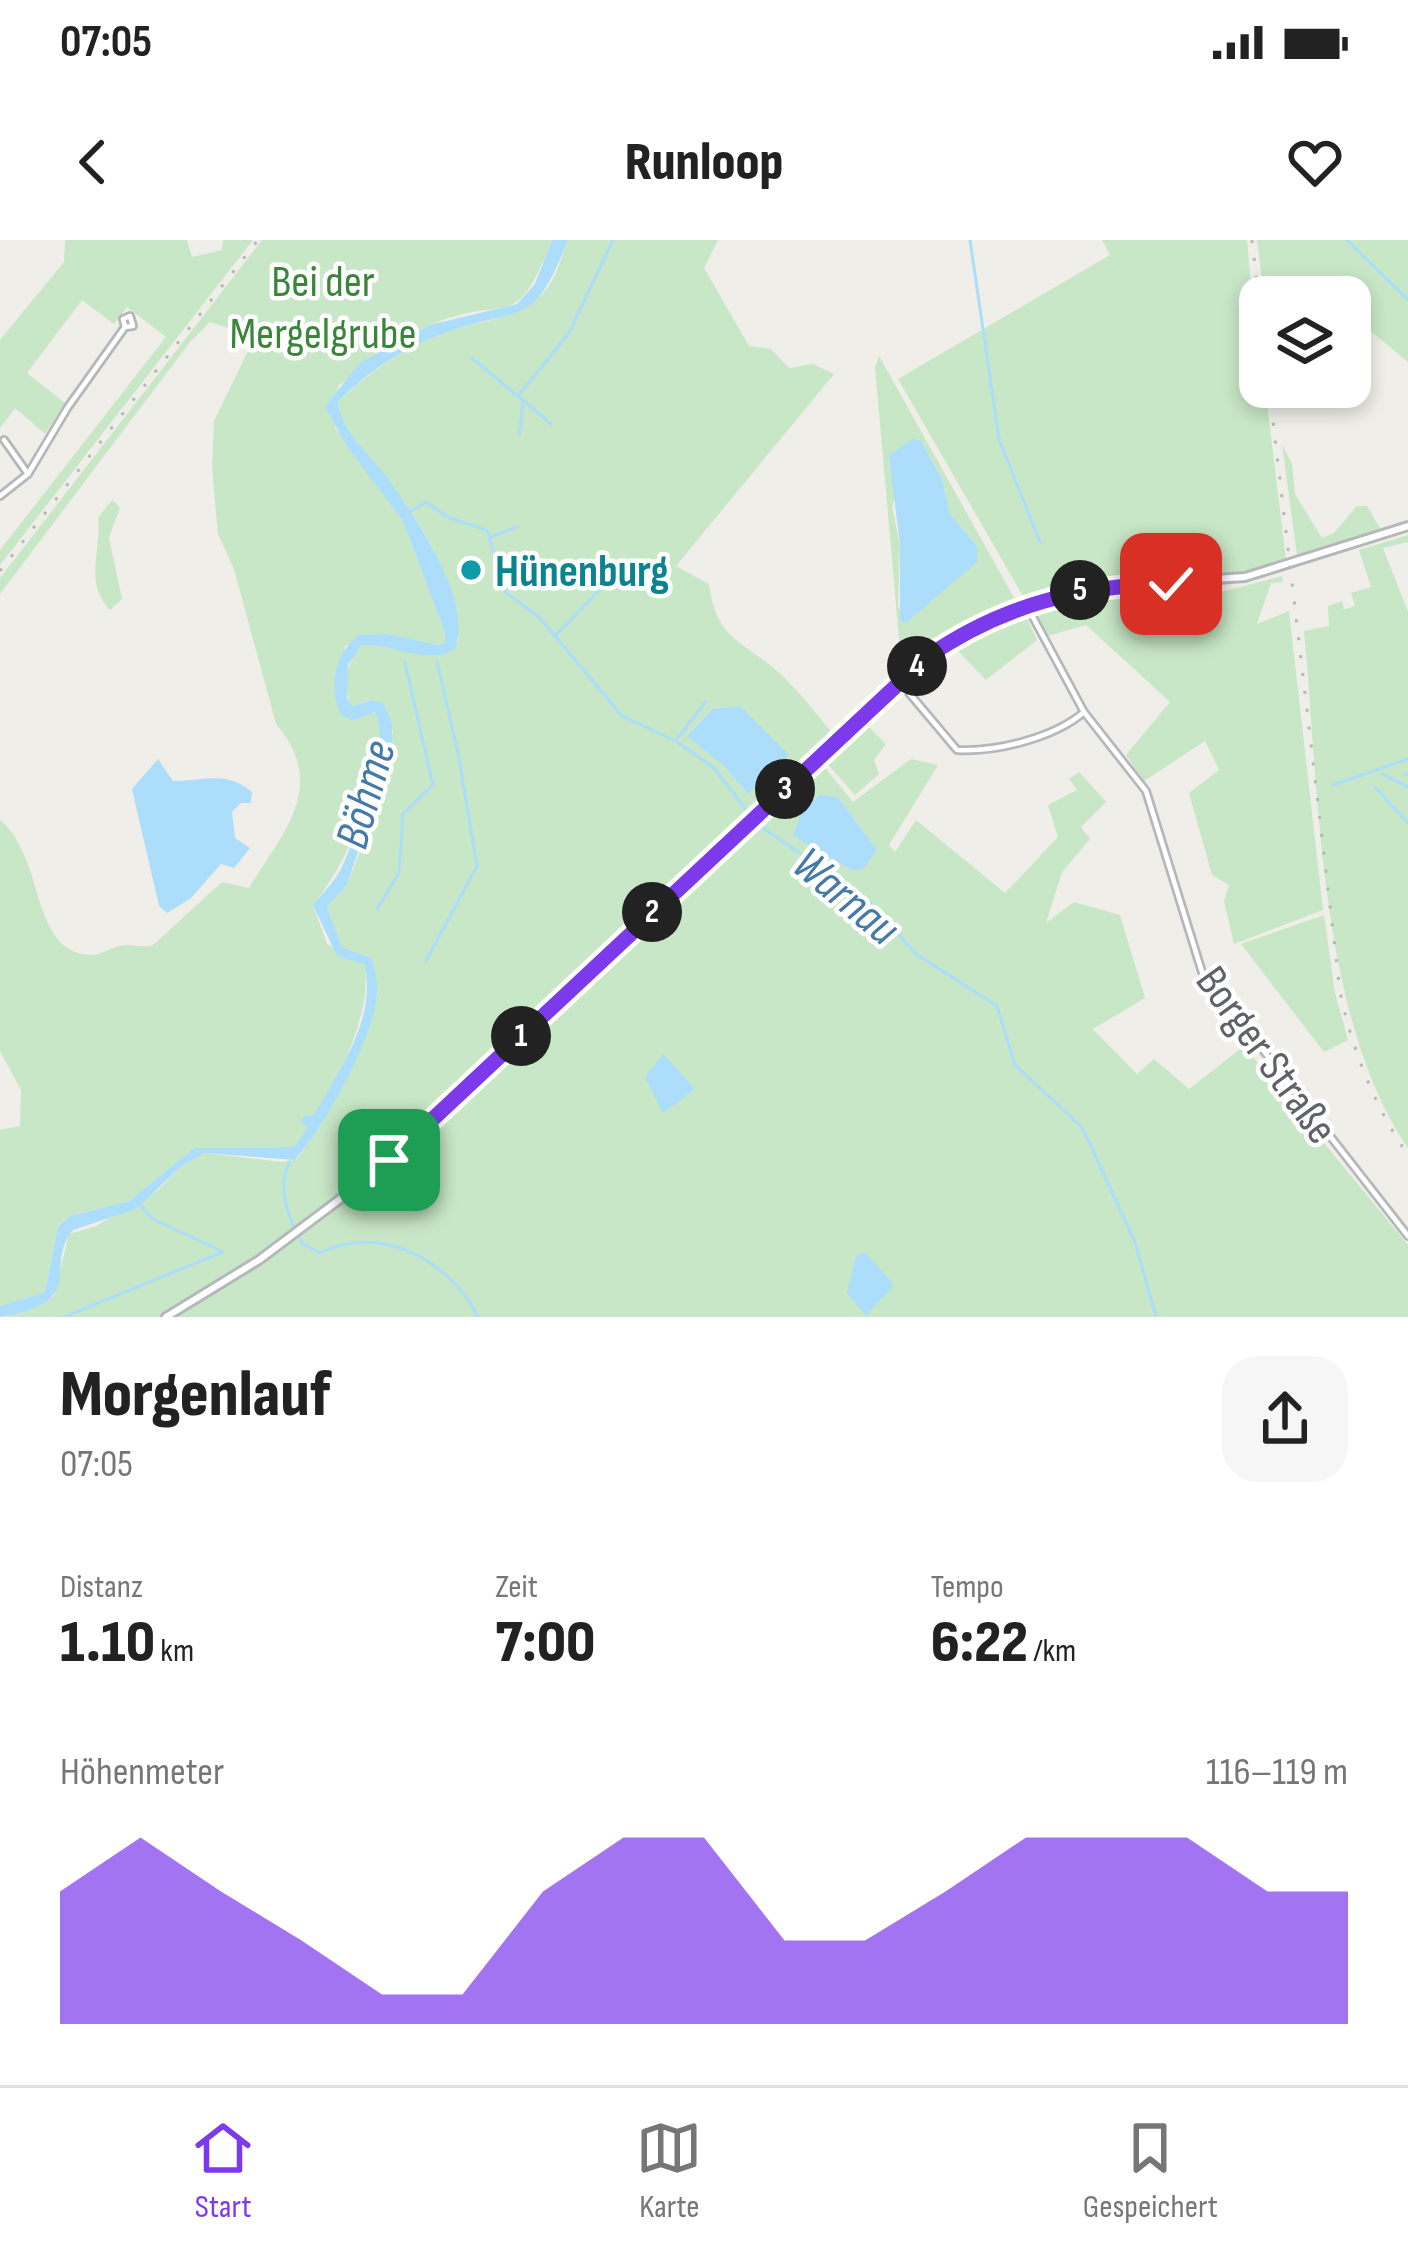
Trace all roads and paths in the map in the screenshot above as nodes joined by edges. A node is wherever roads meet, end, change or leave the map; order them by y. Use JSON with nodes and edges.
{"nodes":[{"id":1,"x":125,"y":327,"type":"dead end"},
{"id":2,"x":4,"y":440,"type":"dead end"},
{"id":3,"x":28,"y":474,"type":"junction"},
{"id":4,"x":0,"y":496,"type":"edge"},
{"id":5,"x":1408,"y":526,"type":"edge"},
{"id":6,"x":1027,"y":605,"type":"junction"},
{"id":7,"x":899,"y":681,"type":"junction"},
{"id":8,"x":1084,"y":712,"type":"junction"},
{"id":9,"x":1408,"y":1236,"type":"edge"},
{"id":10,"x":166,"y":1317,"type":"edge"}],
"edges":[{"from":1,"to":3,"type":"street"},
{"from":2,"to":3,"type":"street"},
{"from":3,"to":4,"type":"street"},
{"from":5,"to":6,"type":"street"},
{"from":6,"to":7,"type":"street"},
{"from":6,"to":8,"type":"street","name":"Borger Straße"},
{"from":7,"to":8,"type":"street"},
{"from":7,"to":10,"type":"street"},
{"from":8,"to":9,"type":"street","name":"Borger Straße"}]}
